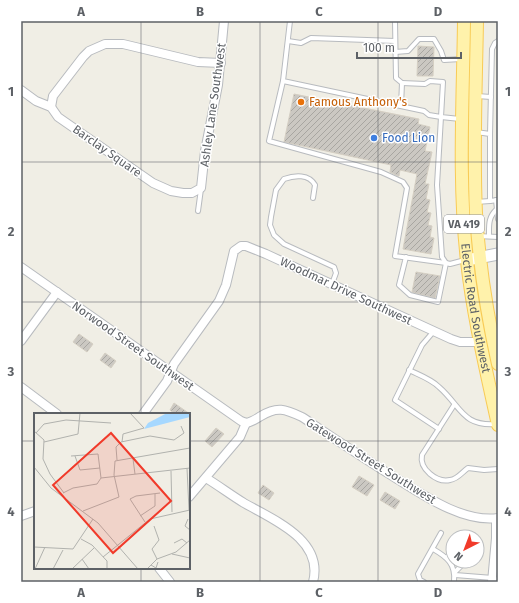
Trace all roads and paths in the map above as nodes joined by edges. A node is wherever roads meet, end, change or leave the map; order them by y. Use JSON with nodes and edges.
{"nodes":[{"id":1,"x":224,"y":21,"type":"edge"},
{"id":2,"x":290,"y":21,"type":"edge"},
{"id":3,"x":394,"y":21,"type":"edge"},
{"id":4,"x":464,"y":21,"type":"edge"},
{"id":5,"x":477,"y":21,"type":"edge"},
{"id":6,"x":288,"y":41,"type":"junction"},
{"id":7,"x":395,"y":41,"type":"junction"},
{"id":8,"x":498,"y":41,"type":"edge"},
{"id":9,"x":395,"y":52,"type":"junction"},
{"id":10,"x":464,"y":59,"type":"junction"},
{"id":11,"x":221,"y":64,"type":"junction"},
{"id":12,"x":283,"y":81,"type":"junction"},
{"id":13,"x":402,"y":83,"type":"junction"},
{"id":14,"x":21,"y":90,"type":"edge"},
{"id":15,"x":476,"y":96,"type":"junction"},
{"id":16,"x":491,"y":97,"type":"junction"},
{"id":17,"x":401,"y":106,"type":"junction"},
{"id":18,"x":51,"y":107,"type":"junction"},
{"id":19,"x":442,"y":117,"type":"junction"},
{"id":20,"x":463,"y":119,"type":"junction"},
{"id":21,"x":476,"y":132,"type":"junction"},
{"id":22,"x":490,"y":134,"type":"junction"},
{"id":23,"x":201,"y":188,"type":"junction"},
{"id":24,"x":313,"y":198,"type":"dead end"},
{"id":25,"x":490,"y":200,"type":"junction"},
{"id":26,"x":497,"y":200,"type":"edge"},
{"id":27,"x":476,"y":202,"type":"junction"},
{"id":28,"x":497,"y":209,"type":"junction"},
{"id":29,"x":198,"y":211,"type":"dead end"},
{"id":30,"x":498,"y":220,"type":"edge"},
{"id":31,"x":484,"y":236,"type":"junction"},
{"id":32,"x":498,"y":236,"type":"edge"},
{"id":33,"x":498,"y":254,"type":"edge"},
{"id":34,"x":406,"y":257,"type":"junction"},
{"id":35,"x":480,"y":258,"type":"junction"},
{"id":36,"x":467,"y":260,"type":"junction"},
{"id":37,"x":446,"y":263,"type":"junction"},
{"id":38,"x":21,"y":267,"type":"edge"},
{"id":39,"x":332,"y":284,"type":"junction"},
{"id":40,"x":57,"y":292,"type":"junction"},
{"id":41,"x":434,"y":331,"type":"junction"},
{"id":42,"x":21,"y":341,"type":"edge"},
{"id":43,"x":480,"y":342,"type":"junction"},
{"id":44,"x":498,"y":364,"type":"edge"},
{"id":45,"x":409,"y":370,"type":"junction"},
{"id":46,"x":171,"y":372,"type":"junction"},
{"id":47,"x":21,"y":387,"type":"edge"},
{"id":48,"x":454,"y":405,"type":"junction"},
{"id":49,"x":56,"y":413,"type":"edge"},
{"id":50,"x":145,"y":413,"type":"edge"},
{"id":51,"x":246,"y":423,"type":"junction"},
{"id":52,"x":498,"y":424,"type":"edge"},
{"id":53,"x":439,"y":429,"type":"junction"},
{"id":54,"x":498,"y":469,"type":"edge"},
{"id":55,"x":206,"y":478,"type":"junction"},
{"id":56,"x":190,"y":496,"type":"edge"},
{"id":57,"x":34,"y":512,"type":"edge"},
{"id":58,"x":21,"y":516,"type":"edge"},
{"id":59,"x":497,"y":518,"type":"edge"},
{"id":60,"x":441,"y":533,"type":"dead end"},
{"id":61,"x":433,"y":549,"type":"junction"},
{"id":62,"x":445,"y":556,"type":"edge"},
{"id":63,"x":160,"y":569,"type":"edge"},
{"id":64,"x":453,"y":569,"type":"edge"},
{"id":65,"x":459,"y":569,"type":"edge"},
{"id":66,"x":455,"y":574,"type":"junction"},
{"id":67,"x":494,"y":580,"type":"edge"},
{"id":68,"x":170,"y":582,"type":"edge"},
{"id":69,"x":312,"y":582,"type":"edge"},
{"id":70,"x":424,"y":582,"type":"edge"},
{"id":71,"x":454,"y":582,"type":"edge"}],
"edges":[{"from":1,"to":11,"type":"street","name":"Ashley Lane Southwest"},
{"from":2,"to":6,"type":"lane"},
{"from":3,"to":7,"type":"lane"},
{"from":4,"to":10,"type":"main road","name":"Electric Road Southwest","number":"VA 419"},
{"from":5,"to":15,"type":"main road","name":"Electric Road Southwest","number":"VA 419"},
{"from":6,"to":7,"type":"lane"},
{"from":6,"to":12,"type":"lane"},
{"from":7,"to":9,"type":"lane"},
{"from":8,"to":16,"type":"lane"},
{"from":9,"to":10,"type":"lane"},
{"from":9,"to":13,"type":"lane"},
{"from":10,"to":20,"type":"main road","name":"Electric Road Southwest","number":"VA 419"},
{"from":11,"to":18,"type":"street"},
{"from":11,"to":23,"type":"street","name":"Ashley Lane Southwest"},
{"from":12,"to":17,"type":"lane"},
{"from":12,"to":34,"type":"lane"},
{"from":13,"to":17,"type":"lane"},
{"from":13,"to":19,"type":"lane"},
{"from":14,"to":18,"type":"street","name":"Barclay Square"},
{"from":15,"to":16,"type":"lane"},
{"from":15,"to":21,"type":"main road","name":"Electric Road Southwest","number":"VA 419"},
{"from":16,"to":22,"type":"lane"},
{"from":17,"to":19,"type":"lane"},
{"from":18,"to":23,"type":"street","name":"Barclay Square"},
{"from":19,"to":20,"type":"lane"},
{"from":19,"to":37,"type":"lane"},
{"from":20,"to":36,"type":"main road","name":"Electric Road Southwest","number":"VA 419"},
{"from":21,"to":22,"type":"lane"},
{"from":21,"to":27,"type":"main road","name":"Electric Road Southwest","number":"VA 419"},
{"from":22,"to":25,"type":"lane"},
{"from":23,"to":29,"type":"lane"},
{"from":24,"to":39,"type":"lane"},
{"from":25,"to":26,"type":"lane"},
{"from":25,"to":27,"type":"lane"},
{"from":26,"to":28,"type":"lane"},
{"from":27,"to":31,"type":"main road","name":"Electric Road Southwest","number":"VA 419"},
{"from":28,"to":30,"type":"lane"},
{"from":28,"to":31,"type":"lane"},
{"from":31,"to":32,"type":"lane"},
{"from":31,"to":35,"type":"main road","name":"Electric Road Southwest","number":"VA 419"},
{"from":33,"to":35,"type":"street"},
{"from":34,"to":37,"type":"lane"},
{"from":34,"to":37,"type":"lane"},
{"from":35,"to":36,"type":"street"},
{"from":35,"to":44,"type":"main road","name":"Electric Road Southwest","number":"VA 419"},
{"from":36,"to":37,"type":"lane"},
{"from":36,"to":43,"type":"main road","name":"Electric Road Southwest","number":"VA 419"},
{"from":38,"to":40,"type":"street","name":"Norwood Street Southwest"},
{"from":39,"to":41,"type":"street","name":"Woodmar Drive Southwest"},
{"from":39,"to":46,"type":"street","name":"Woodmar Drive Southwest"},
{"from":40,"to":42,"type":"street"},
{"from":40,"to":46,"type":"street","name":"Norwood Street Southwest"},
{"from":41,"to":43,"type":"street","name":"Woodmar Drive Southwest"},
{"from":41,"to":45,"type":"lane"},
{"from":43,"to":52,"type":"main road","name":"Electric Road Southwest","number":"VA 419"},
{"from":45,"to":48,"type":"lane"},
{"from":45,"to":53,"type":"lane"},
{"from":46,"to":50,"type":"street"},
{"from":46,"to":51,"type":"street","name":"Norwood Street Southwest"},
{"from":47,"to":49,"type":"street"},
{"from":48,"to":52,"type":"lane"},
{"from":48,"to":53,"type":"lane"},
{"from":51,"to":55,"type":"street"},
{"from":51,"to":59,"type":"street","name":"Gatewood Street Southwest"},
{"from":53,"to":54,"type":"lane"},
{"from":55,"to":56,"type":"street"},
{"from":55,"to":69,"type":"street"},
{"from":57,"to":58,"type":"street"},
{"from":59,"to":67,"type":"street"},
{"from":60,"to":61,"type":"lane"},
{"from":61,"to":62,"type":"lane"},
{"from":61,"to":70,"type":"lane"},
{"from":63,"to":68,"type":"street"},
{"from":64,"to":66,"type":"lane"},
{"from":65,"to":66,"type":"lane"},
{"from":66,"to":67,"type":"lane"},
{"from":66,"to":71,"type":"lane"}]}
